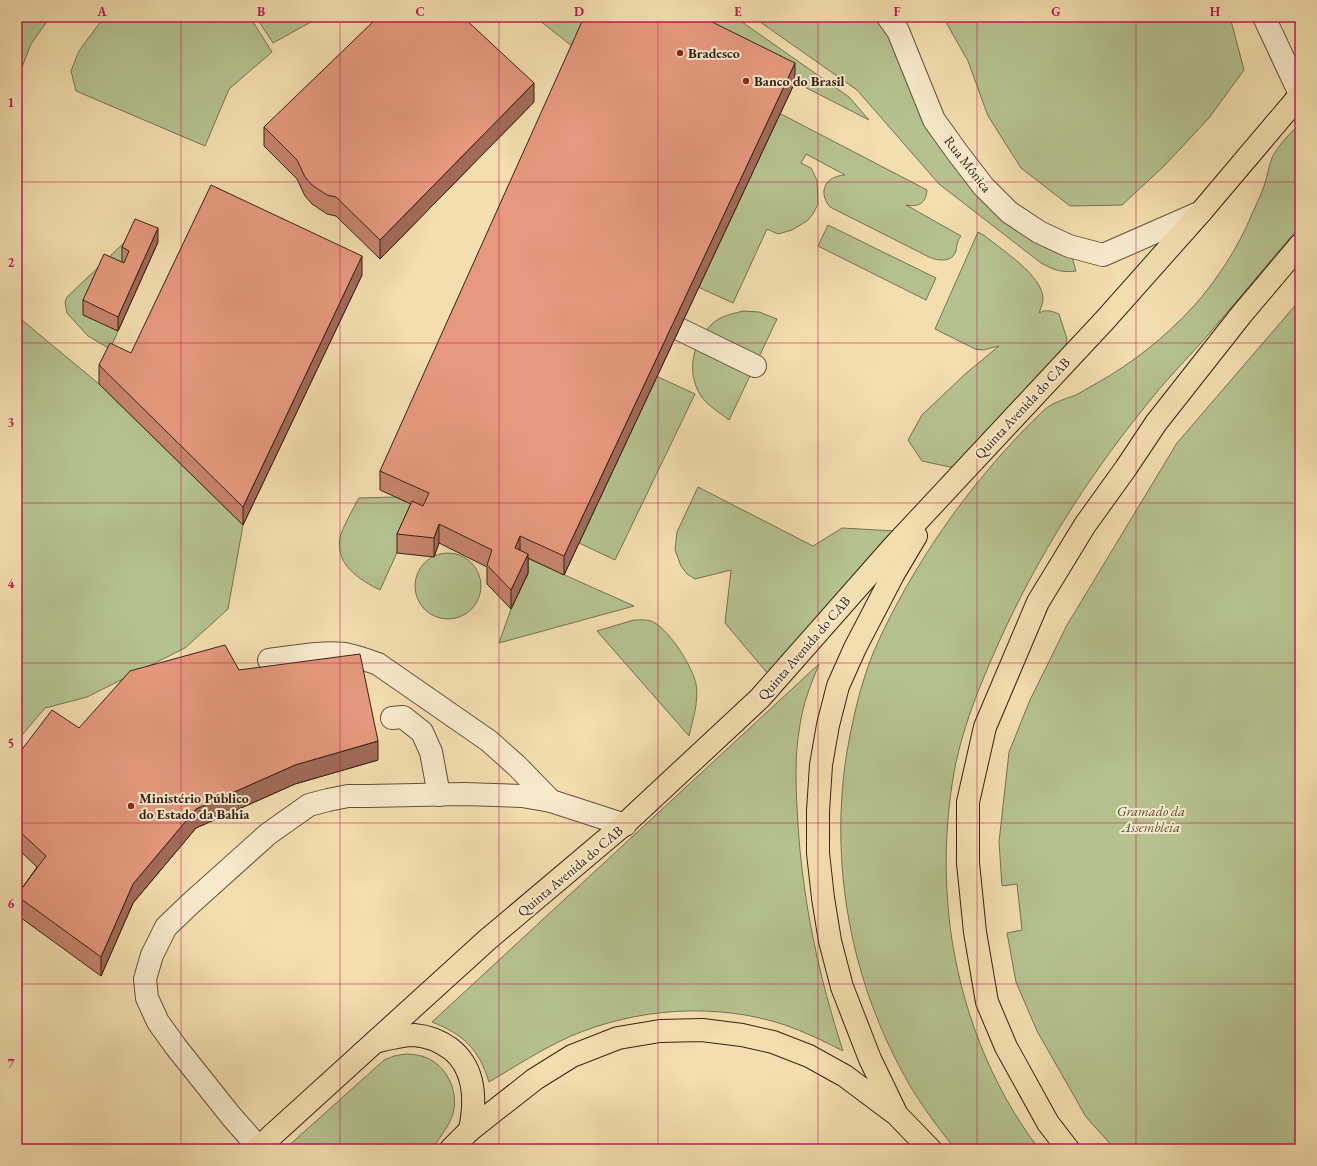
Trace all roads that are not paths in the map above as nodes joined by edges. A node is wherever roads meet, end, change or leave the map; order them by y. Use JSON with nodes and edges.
{"nodes":[{"id":1,"x":888,"y":17,"type":"edge"},
{"id":2,"x":1264,"y":17,"type":"edge"},
{"id":3,"x":1300,"y":95,"type":"edge"},
{"id":4,"x":1201,"y":212,"type":"junction"},
{"id":5,"x":1300,"y":245,"type":"edge"},
{"id":6,"x":679,"y":329,"type":"edge"},
{"id":7,"x":754,"y":366,"type":"dead end"},
{"id":8,"x":940,"y":496,"type":"junction"},
{"id":9,"x":269,"y":660,"type":"dead end"},
{"id":10,"x":392,"y":718,"type":"dead end"},
{"id":11,"x":439,"y":795,"type":"junction"},
{"id":12,"x":551,"y":801,"type":"junction"},
{"id":13,"x":625,"y":825,"type":"junction"},
{"id":14,"x":373,"y":1043,"type":"junction"},
{"id":15,"x":897,"y":1115,"type":"junction"},
{"id":16,"x":470,"y":1130,"type":"junction"},
{"id":17,"x":258,"y":1148,"type":"edge"},
{"id":18,"x":450,"y":1149,"type":"edge"},
{"id":19,"x":930,"y":1149,"type":"edge"},
{"id":20,"x":1068,"y":1149,"type":"edge"}],
"edges":[{"from":1,"to":4,"type":"street","name":"Rua Mônica"},
{"from":2,"to":3,"type":"street"},
{"from":3,"to":4,"type":"main road","name":"Quinta Avenida do CAB"},
{"from":4,"to":8,"type":"main road","name":"Quinta Avenida do CAB"},
{"from":5,"to":20,"type":"main road"},
{"from":6,"to":7,"type":"street"},
{"from":8,"to":13,"type":"main road","name":"Quinta Avenida do CAB"},
{"from":8,"to":15,"type":"main road"},
{"from":9,"to":12,"type":"street"},
{"from":10,"to":11,"type":"street"},
{"from":11,"to":12,"type":"street"},
{"from":11,"to":17,"type":"street"},
{"from":12,"to":13,"type":"street"},
{"from":13,"to":14,"type":"main road","name":"Quinta Avenida do CAB"},
{"from":14,"to":16,"type":"main road"},
{"from":14,"to":17,"type":"main road","name":"Quinta Avenida do CAB"},
{"from":15,"to":16,"type":"main road"},
{"from":15,"to":19,"type":"main road"},
{"from":16,"to":18,"type":"main road"}]}
